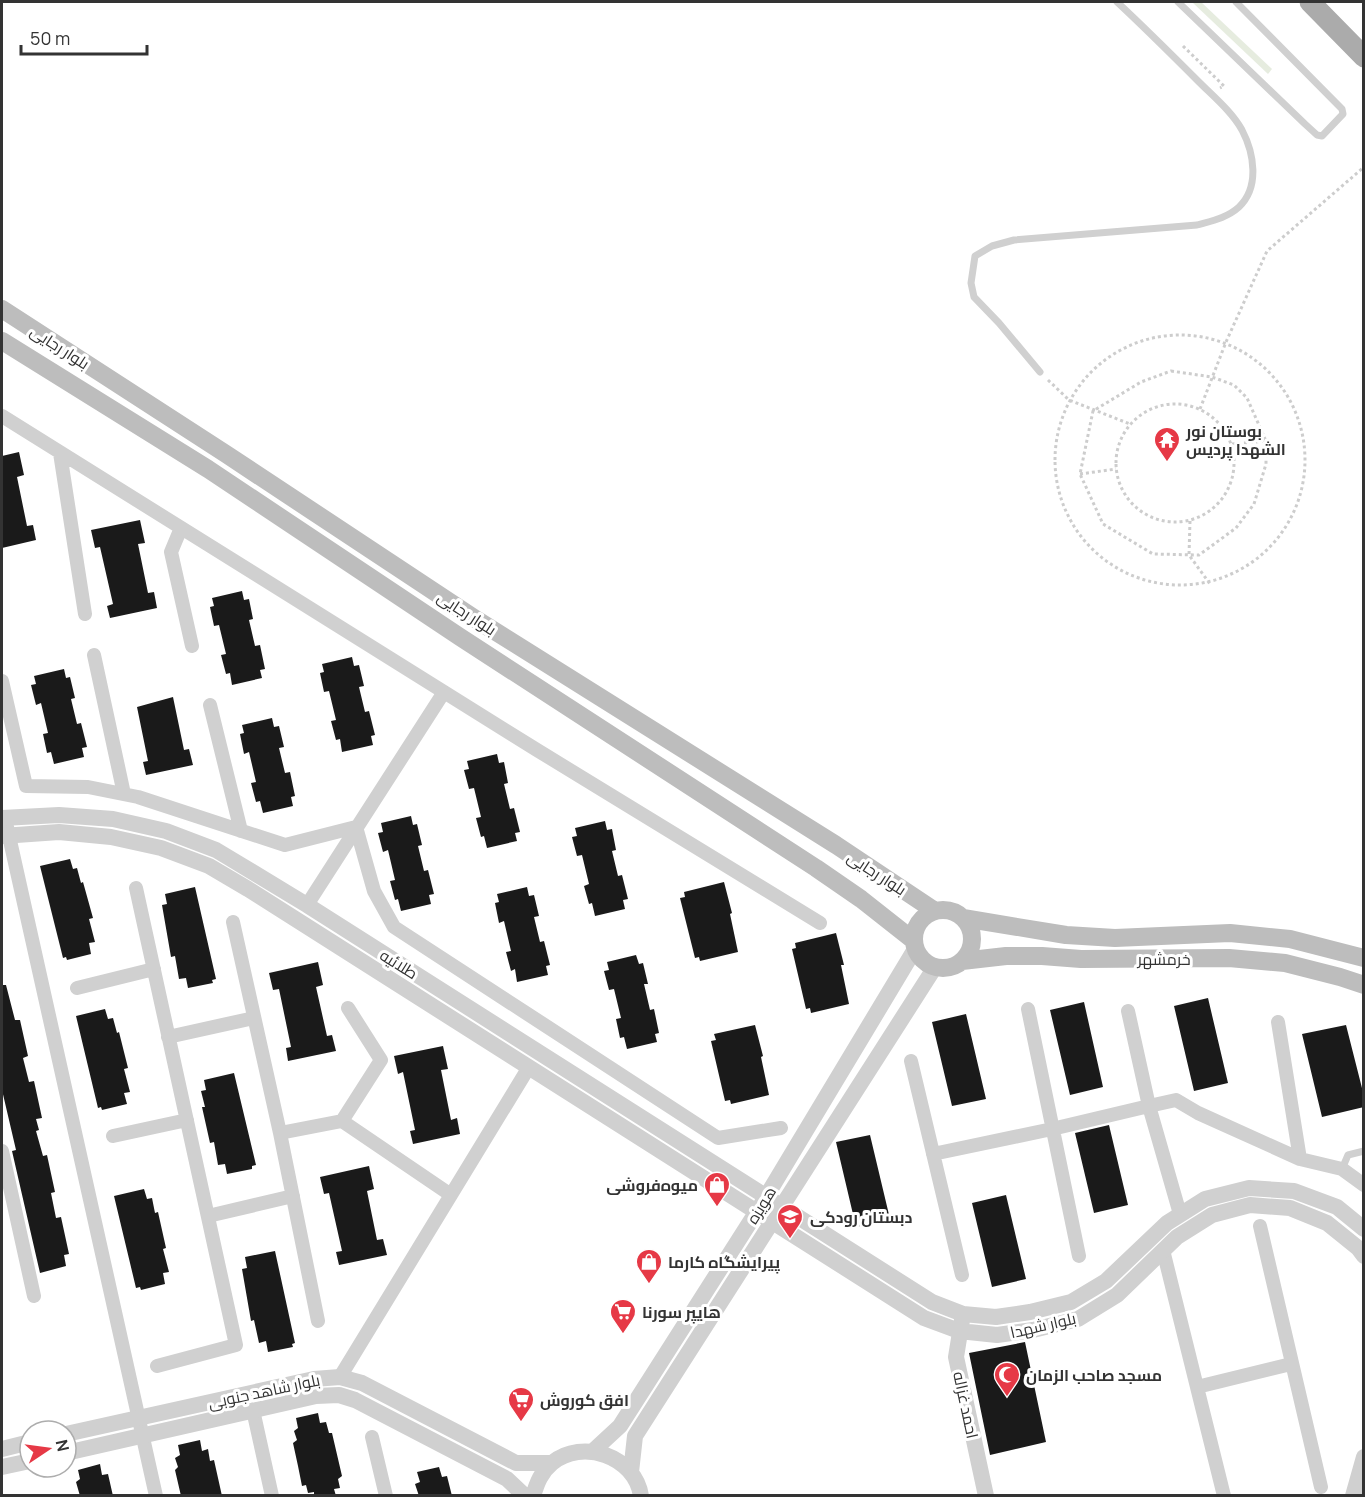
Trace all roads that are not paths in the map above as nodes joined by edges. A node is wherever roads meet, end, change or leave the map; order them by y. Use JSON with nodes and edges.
{"nodes":[{"id":1,"x":1117,"y":2,"type":"edge"},
{"id":2,"x":1178,"y":2,"type":"edge"},
{"id":3,"x":1236,"y":2,"type":"edge"},
{"id":4,"x":1310,"y":2,"type":"edge"},
{"id":5,"x":1364,"y":57,"type":"edge"},
{"id":6,"x":2,"y":309,"type":"edge"},
{"id":7,"x":2,"y":341,"type":"edge"},
{"id":8,"x":1040,"y":372,"type":"road end"},
{"id":9,"x":2,"y":416,"type":"edge"},
{"id":10,"x":60,"y":453,"type":"junction"},
{"id":11,"x":181,"y":528,"type":"junction"},
{"id":12,"x":85,"y":614,"type":"dead end"},
{"id":13,"x":192,"y":646,"type":"dead end"},
{"id":14,"x":94,"y":656,"type":"dead end"},
{"id":15,"x":2,"y":681,"type":"edge"},
{"id":16,"x":444,"y":692,"type":"junction"},
{"id":17,"x":210,"y":705,"type":"dead end"},
{"id":18,"x":123,"y":794,"type":"junction"},
{"id":19,"x":3,"y":817,"type":"edge"},
{"id":20,"x":356,"y":827,"type":"junction"},
{"id":21,"x":241,"y":831,"type":"junction"},
{"id":22,"x":5,"y":835,"type":"edge"},
{"id":23,"x":136,"y":888,"type":"dead end"},
{"id":24,"x":307,"y":905,"type":"junction"},
{"id":25,"x":935,"y":911,"type":"junction"},
{"id":26,"x":963,"y":918,"type":"junction"},
{"id":27,"x":297,"y":920,"type":"junction"},
{"id":28,"x":233,"y":922,"type":"dead end"},
{"id":29,"x":820,"y":923,"type":"dead end"},
{"id":30,"x":914,"y":945,"type":"junction"},
{"id":31,"x":1364,"y":958,"type":"edge"},
{"id":32,"x":962,"y":961,"type":"junction"},
{"id":33,"x":935,"y":968,"type":"junction"},
{"id":34,"x":153,"y":969,"type":"junction"},
{"id":35,"x":1364,"y":985,"type":"edge"},
{"id":36,"x":77,"y":988,"type":"dead end"},
{"id":37,"x":348,"y":1008,"type":"dead end"},
{"id":38,"x":1028,"y":1010,"type":"dead end"},
{"id":39,"x":1128,"y":1011,"type":"dead end"},
{"id":40,"x":254,"y":1018,"type":"junction"},
{"id":41,"x":1278,"y":1022,"type":"dead end"},
{"id":42,"x":168,"y":1037,"type":"junction"},
{"id":43,"x":537,"y":1051,"type":"junction"},
{"id":44,"x":911,"y":1061,"type":"dead end"},
{"id":45,"x":529,"y":1067,"type":"junction"},
{"id":46,"x":1149,"y":1106,"type":"junction"},
{"id":47,"x":187,"y":1120,"type":"junction"},
{"id":48,"x":342,"y":1121,"type":"junction"},
{"id":49,"x":781,"y":1128,"type":"dead end"},
{"id":50,"x":1052,"y":1129,"type":"junction"},
{"id":51,"x":280,"y":1133,"type":"junction"},
{"id":52,"x":113,"y":1136,"type":"dead end"},
{"id":53,"x":2,"y":1151,"type":"edge"},
{"id":54,"x":1364,"y":1151,"type":"edge"},
{"id":55,"x":933,"y":1154,"type":"junction"},
{"id":56,"x":1300,"y":1159,"type":"junction"},
{"id":57,"x":1342,"y":1169,"type":"junction"},
{"id":58,"x":745,"y":1184,"type":"junction"},
{"id":59,"x":1364,"y":1185,"type":"edge"},
{"id":60,"x":452,"y":1195,"type":"junction"},
{"id":61,"x":293,"y":1196,"type":"junction"},
{"id":62,"x":733,"y":1197,"type":"junction"},
{"id":63,"x":766,"y":1197,"type":"junction"},
{"id":64,"x":781,"y":1207,"type":"junction"},
{"id":65,"x":757,"y":1212,"type":"junction"},
{"id":66,"x":1180,"y":1214,"type":"junction"},
{"id":67,"x":208,"y":1216,"type":"junction"},
{"id":68,"x":799,"y":1218,"type":"junction"},
{"id":69,"x":772,"y":1222,"type":"junction"},
{"id":70,"x":1260,"y":1226,"type":"dead end"},
{"id":71,"x":1188,"y":1230,"type":"junction"},
{"id":72,"x":1364,"y":1230,"type":"edge"},
{"id":73,"x":790,"y":1232,"type":"junction"},
{"id":74,"x":1163,"y":1250,"type":"junction"},
{"id":75,"x":1079,"y":1256,"type":"dead end"},
{"id":76,"x":1364,"y":1256,"type":"edge"},
{"id":77,"x":1131,"y":1257,"type":"junction"},
{"id":78,"x":1142,"y":1271,"type":"junction"},
{"id":79,"x":962,"y":1275,"type":"dead end"},
{"id":80,"x":34,"y":1296,"type":"dead end"},
{"id":81,"x":963,"y":1314,"type":"junction"},
{"id":82,"x":318,"y":1321,"type":"dead end"},
{"id":83,"x":959,"y":1331,"type":"junction"},
{"id":84,"x":1292,"y":1364,"type":"junction"},
{"id":85,"x":157,"y":1366,"type":"dead end"},
{"id":86,"x":340,"y":1377,"type":"junction"},
{"id":87,"x":1197,"y":1387,"type":"junction"},
{"id":88,"x":254,"y":1410,"type":"junction"},
{"id":89,"x":139,"y":1418,"type":"junction"},
{"id":90,"x":78,"y":1431,"type":"edge"},
{"id":91,"x":142,"y":1435,"type":"junction"},
{"id":92,"x":372,"y":1437,"type":"dead end"},
{"id":93,"x":18,"y":1445,"type":"edge"},
{"id":94,"x":2,"y":1449,"type":"edge"},
{"id":95,"x":78,"y":1449,"type":"edge"},
{"id":96,"x":593,"y":1451,"type":"junction"},
{"id":97,"x":1364,"y":1457,"type":"edge"},
{"id":98,"x":552,"y":1463,"type":"junction"},
{"id":99,"x":18,"y":1464,"type":"edge"},
{"id":100,"x":2,"y":1467,"type":"edge"},
{"id":101,"x":631,"y":1472,"type":"junction"},
{"id":102,"x":1321,"y":1487,"type":"dead end"},
{"id":103,"x":156,"y":1496,"type":"edge"},
{"id":104,"x":272,"y":1496,"type":"edge"},
{"id":105,"x":386,"y":1496,"type":"edge"},
{"id":106,"x":525,"y":1496,"type":"edge"},
{"id":107,"x":533,"y":1496,"type":"edge"},
{"id":108,"x":641,"y":1496,"type":"edge"},
{"id":109,"x":986,"y":1496,"type":"edge"},
{"id":110,"x":1224,"y":1496,"type":"edge"},
{"id":111,"x":1353,"y":1496,"type":"edge"}],
"edges":[{"from":1,"to":8,"type":"lane"},
{"from":2,"to":3,"type":"lane"},
{"from":4,"to":5,"type":"main road"},
{"from":6,"to":25,"type":"main road","name":"بلوار رجایی"},
{"from":7,"to":30,"type":"main road","name":"بلوار رجایی"},
{"from":9,"to":10,"type":"street"},
{"from":10,"to":11,"type":"street"},
{"from":10,"to":12,"type":"street"},
{"from":11,"to":13,"type":"street"},
{"from":11,"to":16,"type":"street"},
{"from":14,"to":18,"type":"street"},
{"from":15,"to":18,"type":"street"},
{"from":16,"to":20,"type":"street"},
{"from":16,"to":29,"type":"street"},
{"from":17,"to":21,"type":"street"},
{"from":18,"to":21,"type":"street"},
{"from":19,"to":22,"type":"street"},
{"from":19,"to":24,"type":"street","name":"طلائیه"},
{"from":20,"to":21,"type":"street"},
{"from":20,"to":24,"type":"street"},
{"from":20,"to":49,"type":"street"},
{"from":22,"to":27,"type":"street","name":"طلائیه"},
{"from":22,"to":89,"type":"street"},
{"from":23,"to":34,"type":"street"},
{"from":24,"to":27,"type":"street"},
{"from":24,"to":43,"type":"street","name":"طلائیه"},
{"from":25,"to":26,"type":"main road"},
{"from":25,"to":30,"type":"main road"},
{"from":26,"to":31,"type":"main road","name":"خرمشهر"},
{"from":26,"to":32,"type":"main road"},
{"from":27,"to":45,"type":"street","name":"طلائیه"},
{"from":28,"to":40,"type":"street"},
{"from":30,"to":33,"type":"main road"},
{"from":30,"to":63,"type":"street","name":"هویزه"},
{"from":32,"to":33,"type":"main road"},
{"from":32,"to":35,"type":"main road","name":"خرمشهر"},
{"from":33,"to":64,"type":"street","name":"هویزه"},
{"from":34,"to":36,"type":"street"},
{"from":34,"to":42,"type":"street"},
{"from":37,"to":48,"type":"street"},
{"from":38,"to":50,"type":"street"},
{"from":39,"to":46,"type":"street"},
{"from":40,"to":42,"type":"street"},
{"from":40,"to":51,"type":"street"},
{"from":41,"to":56,"type":"street"},
{"from":42,"to":47,"type":"street"},
{"from":43,"to":45,"type":"street"},
{"from":43,"to":58,"type":"street","name":"طلائیه"},
{"from":44,"to":55,"type":"street"},
{"from":45,"to":60,"type":"street"},
{"from":45,"to":62,"type":"street","name":"طلائیه"},
{"from":46,"to":50,"type":"street"},
{"from":46,"to":56,"type":"street"},
{"from":46,"to":66,"type":"street"},
{"from":47,"to":52,"type":"street"},
{"from":47,"to":67,"type":"street"},
{"from":48,"to":51,"type":"street"},
{"from":48,"to":60,"type":"street"},
{"from":50,"to":55,"type":"street"},
{"from":50,"to":75,"type":"street"},
{"from":51,"to":61,"type":"street"},
{"from":53,"to":80,"type":"street"},
{"from":54,"to":57,"type":"lane"},
{"from":55,"to":79,"type":"street"},
{"from":56,"to":57,"type":"street"},
{"from":57,"to":59,"type":"street"},
{"from":58,"to":62,"type":"street"},
{"from":58,"to":63,"type":"street","name":"طلائیه"},
{"from":60,"to":86,"type":"street"},
{"from":61,"to":67,"type":"street"},
{"from":61,"to":82,"type":"street"},
{"from":62,"to":65,"type":"street","name":"طلائیه"},
{"from":63,"to":64,"type":"street","name":"طلائیه"},
{"from":63,"to":65,"type":"street","name":"هویزه"},
{"from":64,"to":68,"type":"street","name":"بلوار شهدا"},
{"from":64,"to":69,"type":"street","name":"هویزه"},
{"from":65,"to":69,"type":"street","name":"طلائیه"},
{"from":65,"to":96,"type":"street","name":"هویزه"},
{"from":66,"to":71,"type":"street"},
{"from":66,"to":72,"type":"street","name":"بلوار شهدا"},
{"from":66,"to":77,"type":"street","name":"بلوار شهدا"},
{"from":67,"to":85,"type":"street"},
{"from":68,"to":73,"type":"street"},
{"from":68,"to":81,"type":"street","name":"بلوار شهدا"},
{"from":69,"to":73,"type":"street","name":"بلوار شهدا"},
{"from":69,"to":101,"type":"street","name":"هویزه"},
{"from":70,"to":84,"type":"street"},
{"from":71,"to":74,"type":"street","name":"بلوار شهدا"},
{"from":71,"to":76,"type":"street","name":"بلوار شهدا"},
{"from":73,"to":83,"type":"street","name":"بلوار شهدا"},
{"from":74,"to":78,"type":"street","name":"بلوار شهدا"},
{"from":74,"to":87,"type":"street"},
{"from":77,"to":78,"type":"street"},
{"from":77,"to":81,"type":"street","name":"بلوار شهدا"},
{"from":78,"to":83,"type":"street","name":"بلوار شهدا"},
{"from":81,"to":83,"type":"street","name":"احمد غزاله"},
{"from":83,"to":109,"type":"street","name":"احمد غزاله"},
{"from":84,"to":87,"type":"street"},
{"from":84,"to":102,"type":"street"},
{"from":86,"to":89,"type":"street","name":"بلوار شاهد جنوبی"},
{"from":86,"to":98,"type":"street","name":"بلوار شاهد جنوبی"},
{"from":87,"to":110,"type":"street"},
{"from":88,"to":91,"type":"street","name":"بلوار شاهد جنوبی"},
{"from":88,"to":104,"type":"street"},
{"from":88,"to":106,"type":"street","name":"بلوار شاهد جنوبی"},
{"from":89,"to":90,"type":"street","name":"بلوار شاهد جنوبی"},
{"from":89,"to":91,"type":"street"},
{"from":91,"to":95,"type":"street","name":"بلوار شاهد جنوبی"},
{"from":91,"to":103,"type":"street"},
{"from":92,"to":105,"type":"street"},
{"from":93,"to":94,"type":"street"},
{"from":96,"to":98,"type":"street"},
{"from":96,"to":101,"type":"street"},
{"from":97,"to":111,"type":"street"},
{"from":98,"to":107,"type":"street"},
{"from":99,"to":100,"type":"street"},
{"from":101,"to":108,"type":"street"}]}
